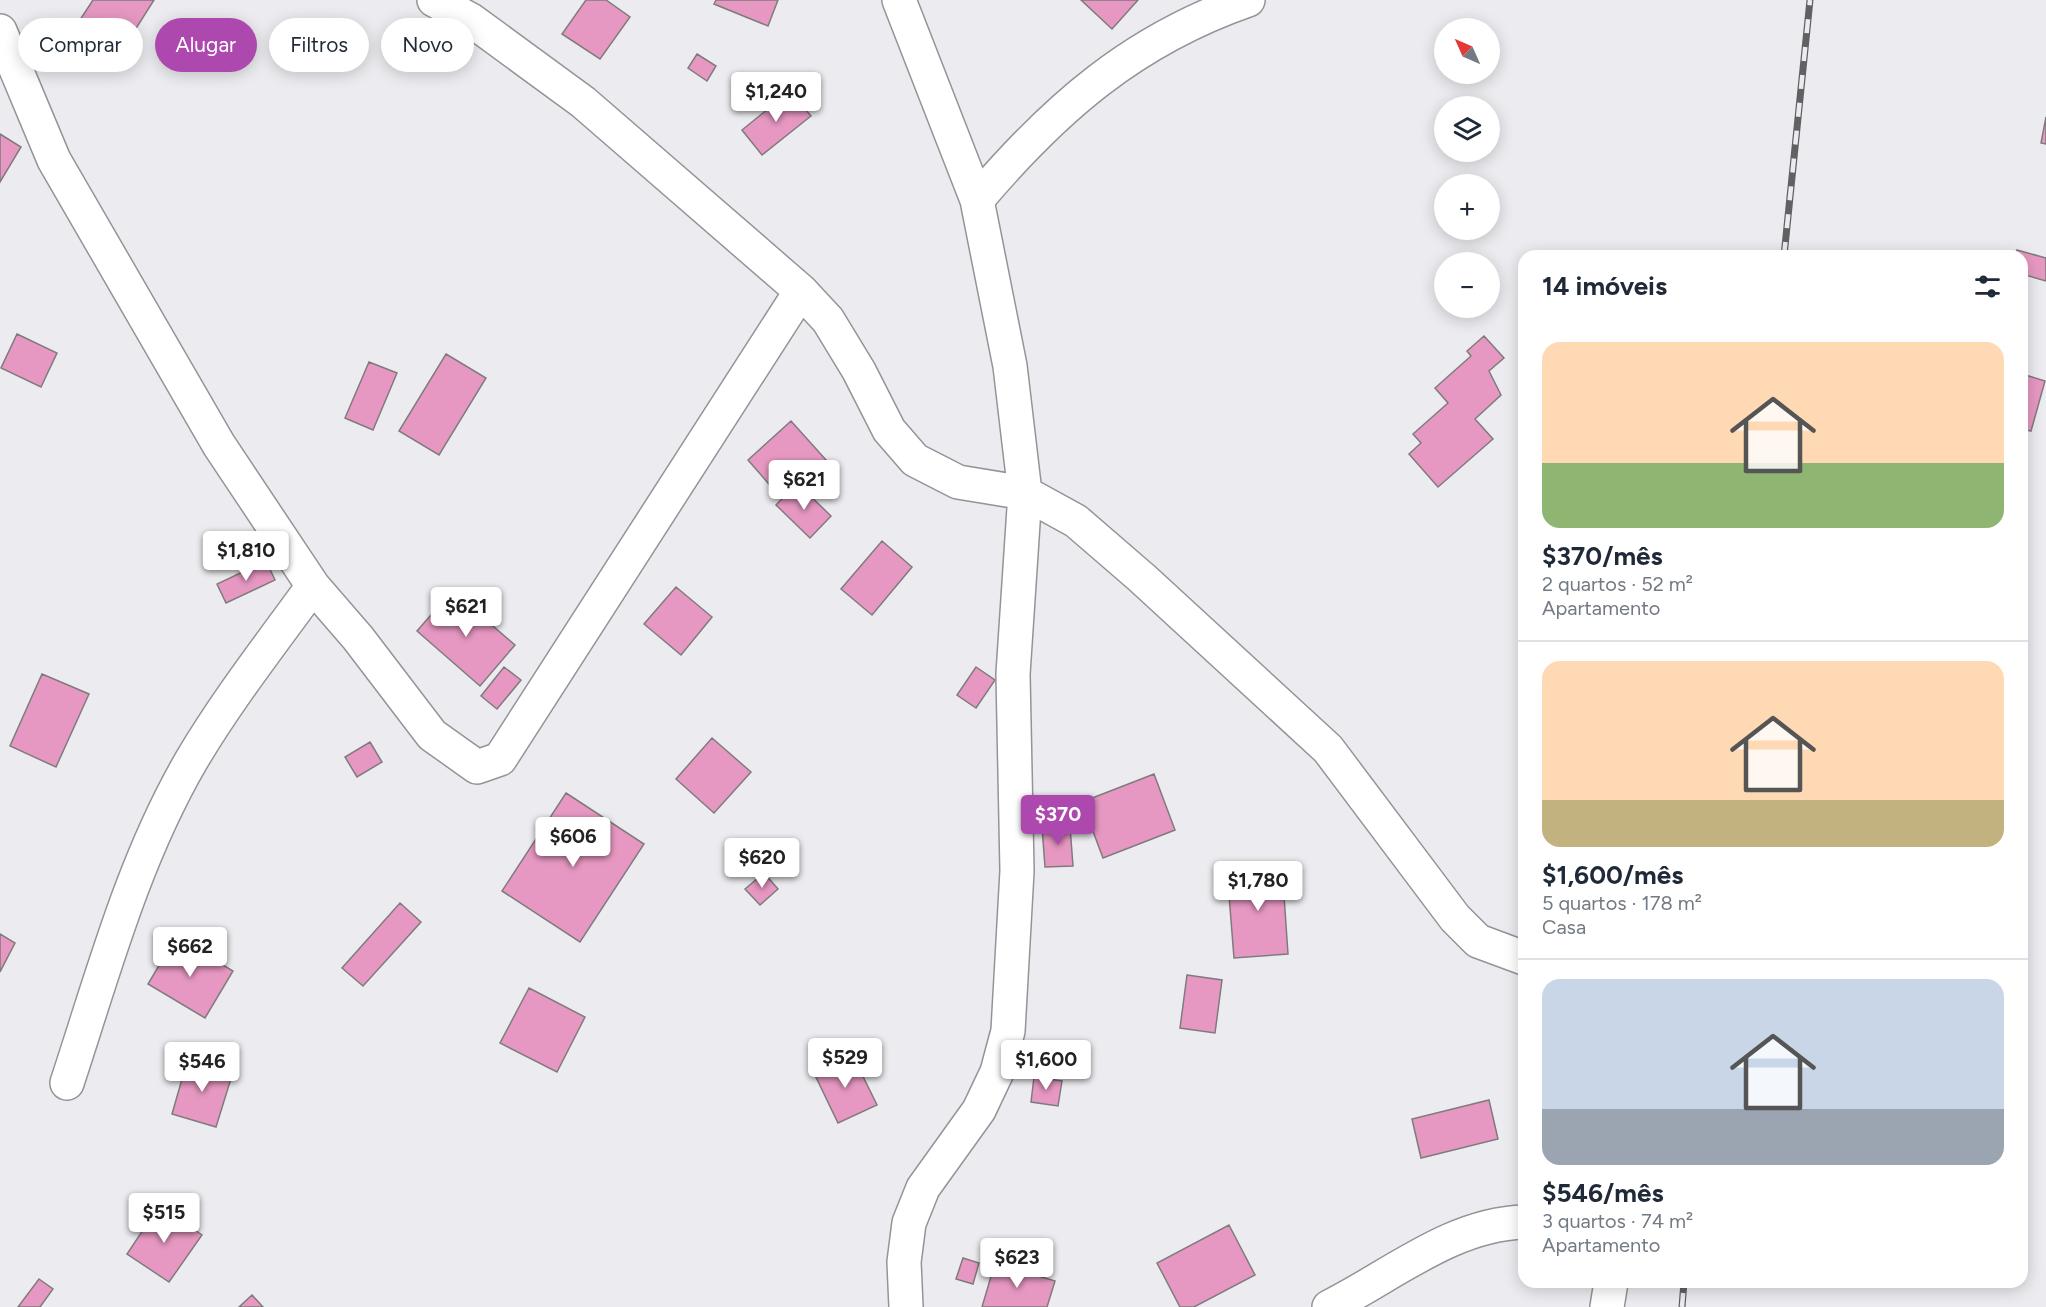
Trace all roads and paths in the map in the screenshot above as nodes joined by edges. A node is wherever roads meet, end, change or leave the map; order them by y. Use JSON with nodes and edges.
{"nodes":[{"id":1,"x":434,"y":0,"type":"edge"},
{"id":2,"x":899,"y":0,"type":"edge"},
{"id":3,"x":1248,"y":0,"type":"edge"},
{"id":4,"x":0,"y":31,"type":"edge"},
{"id":5,"x":977,"y":200,"type":"junction"},
{"id":6,"x":801,"y":291,"type":"junction"},
{"id":7,"x":1024,"y":493,"type":"junction"},
{"id":8,"x":313,"y":586,"type":"junction"},
{"id":9,"x":1518,"y":956,"type":"edge"},
{"id":10,"x":68,"y":1083,"type":"dead end"},
{"id":11,"x":1518,"y":1223,"type":"edge"},
{"id":12,"x":1610,"y":1288,"type":"edge"},
{"id":13,"x":906,"y":1307,"type":"edge"},
{"id":14,"x":1329,"y":1307,"type":"edge"},
{"id":15,"x":1607,"y":1307,"type":"edge"}],
"edges":[{"from":1,"to":6,"type":"street"},
{"from":2,"to":5,"type":"street"},
{"from":3,"to":5,"type":"street"},
{"from":4,"to":8,"type":"street"},
{"from":5,"to":7,"type":"street"},
{"from":6,"to":7,"type":"street"},
{"from":6,"to":8,"type":"street"},
{"from":7,"to":9,"type":"street"},
{"from":7,"to":13,"type":"street"},
{"from":8,"to":10,"type":"street"},
{"from":11,"to":14,"type":"street"},
{"from":12,"to":15,"type":"street"}]}
